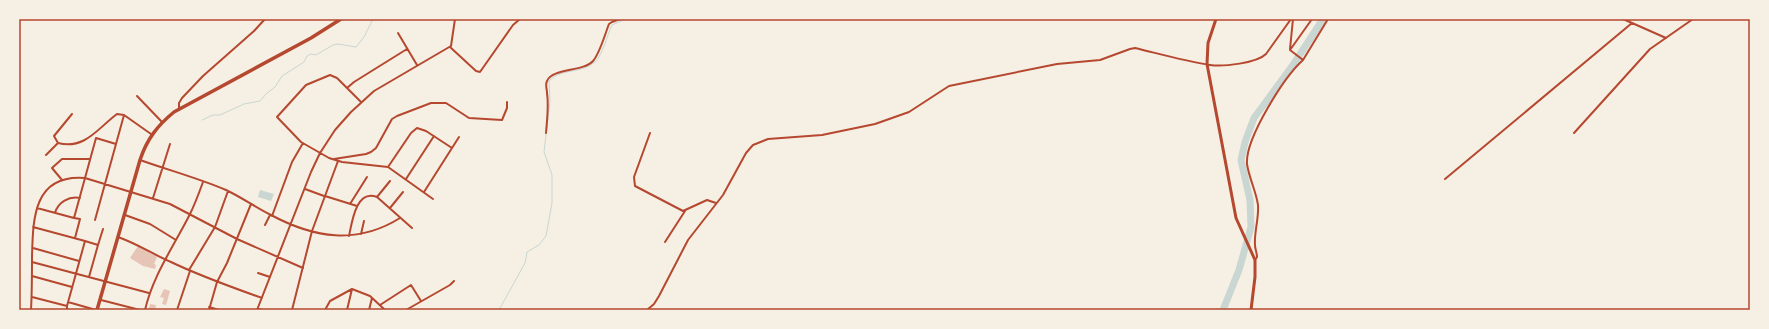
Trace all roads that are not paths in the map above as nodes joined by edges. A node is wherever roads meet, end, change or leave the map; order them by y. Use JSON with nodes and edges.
{"nodes":[{"id":1,"x":265,"y":19,"type":"edge"},
{"id":2,"x":341,"y":19,"type":"edge"},
{"id":3,"x":455,"y":19,"type":"edge"},
{"id":4,"x":520,"y":19,"type":"edge"},
{"id":5,"x":620,"y":19,"type":"edge"},
{"id":6,"x":1216,"y":19,"type":"edge"},
{"id":7,"x":1292,"y":19,"type":"edge"},
{"id":8,"x":1312,"y":19,"type":"edge"},
{"id":9,"x":1328,"y":19,"type":"edge"},
{"id":10,"x":1622,"y":19,"type":"edge"},
{"id":11,"x":1693,"y":19,"type":"edge"},
{"id":12,"x":1632,"y":23,"type":"junction"},
{"id":13,"x":398,"y":34,"type":"dead end"},
{"id":14,"x":1666,"y":38,"type":"junction"},
{"id":15,"x":450,"y":46,"type":"junction"},
{"id":16,"x":407,"y":49,"type":"junction"},
{"id":17,"x":1290,"y":50,"type":"junction"},
{"id":18,"x":1303,"y":60,"type":"junction"},
{"id":19,"x":1207,"y":64,"type":"junction"},
{"id":20,"x":417,"y":65,"type":"junction"},
{"id":21,"x":348,"y":88,"type":"junction"},
{"id":22,"x":137,"y":96,"type":"dead end"},
{"id":23,"x":361,"y":102,"type":"junction"},
{"id":24,"x":507,"y":102,"type":"dead end"},
{"id":25,"x":179,"y":109,"type":"junction"},
{"id":26,"x":72,"y":114,"type":"dead end"},
{"id":27,"x":124,"y":115,"type":"junction"},
{"id":28,"x":162,"y":122,"type":"junction"},
{"id":29,"x":546,"y":133,"type":"dead end"},
{"id":30,"x":650,"y":133,"type":"dead end"},
{"id":31,"x":1574,"y":133,"type":"dead end"},
{"id":32,"x":151,"y":134,"type":"junction"},
{"id":33,"x":434,"y":136,"type":"junction"},
{"id":34,"x":459,"y":136,"type":"dead end"},
{"id":35,"x":58,"y":143,"type":"junction"},
{"id":36,"x":303,"y":143,"type":"junction"},
{"id":37,"x":116,"y":144,"type":"junction"},
{"id":38,"x":170,"y":144,"type":"dead end"},
{"id":39,"x":452,"y":148,"type":"junction"},
{"id":40,"x":320,"y":153,"type":"junction"},
{"id":41,"x":46,"y":155,"type":"dead end"},
{"id":42,"x":90,"y":159,"type":"junction"},
{"id":43,"x":333,"y":159,"type":"junction"},
{"id":44,"x":140,"y":160,"type":"junction"},
{"id":45,"x":338,"y":161,"type":"junction"},
{"id":46,"x":388,"y":167,"type":"junction"},
{"id":47,"x":162,"y":168,"type":"junction"},
{"id":48,"x":367,"y":177,"type":"dead end"},
{"id":49,"x":85,"y":178,"type":"junction"},
{"id":50,"x":406,"y":179,"type":"junction"},
{"id":51,"x":1445,"y":179,"type":"dead end"},
{"id":52,"x":62,"y":180,"type":"junction"},
{"id":53,"x":390,"y":181,"type":"dead end"},
{"id":54,"x":203,"y":182,"type":"junction"},
{"id":55,"x":105,"y":184,"type":"junction"},
{"id":56,"x":305,"y":189,"type":"junction"},
{"id":57,"x":228,"y":191,"type":"junction"},
{"id":58,"x":130,"y":192,"type":"junction"},
{"id":59,"x":403,"y":192,"type":"dead end"},
{"id":60,"x":424,"y":192,"type":"junction"},
{"id":61,"x":325,"y":196,"type":"junction"},
{"id":62,"x":377,"y":197,"type":"junction"},
{"id":63,"x":80,"y":198,"type":"junction"},
{"id":64,"x":153,"y":198,"type":"junction"},
{"id":65,"x":433,"y":199,"type":"dead end"},
{"id":66,"x":716,"y":203,"type":"junction"},
{"id":67,"x":251,"y":204,"type":"junction"},
{"id":68,"x":350,"y":204,"type":"junction"},
{"id":69,"x":357,"y":206,"type":"junction"},
{"id":70,"x":37,"y":208,"type":"junction"},
{"id":71,"x":390,"y":208,"type":"junction"},
{"id":72,"x":685,"y":210,"type":"junction"},
{"id":73,"x":55,"y":213,"type":"junction"},
{"id":74,"x":190,"y":213,"type":"junction"},
{"id":75,"x":124,"y":214,"type":"junction"},
{"id":76,"x":271,"y":215,"type":"junction"},
{"id":77,"x":74,"y":218,"type":"junction"},
{"id":78,"x":400,"y":218,"type":"junction"},
{"id":79,"x":95,"y":220,"type":"dead end"},
{"id":80,"x":364,"y":221,"type":"dead end"},
{"id":81,"x":291,"y":224,"type":"junction"},
{"id":82,"x":265,"y":225,"type":"dead end"},
{"id":83,"x":33,"y":227,"type":"junction"},
{"id":84,"x":215,"y":227,"type":"junction"},
{"id":85,"x":412,"y":228,"type":"dead end"},
{"id":86,"x":103,"y":229,"type":"dead end"},
{"id":87,"x":312,"y":231,"type":"junction"},
{"id":88,"x":361,"y":234,"type":"junction"},
{"id":89,"x":348,"y":236,"type":"junction"},
{"id":90,"x":117,"y":237,"type":"junction"},
{"id":91,"x":75,"y":238,"type":"junction"},
{"id":92,"x":237,"y":239,"type":"junction"},
{"id":93,"x":176,"y":240,"type":"junction"},
{"id":94,"x":85,"y":241,"type":"junction"},
{"id":95,"x":665,"y":242,"type":"dead end"},
{"id":96,"x":98,"y":245,"type":"junction"},
{"id":97,"x":33,"y":248,"type":"junction"},
{"id":98,"x":278,"y":258,"type":"junction"},
{"id":99,"x":165,"y":260,"type":"junction"},
{"id":100,"x":1255,"y":260,"type":"junction"},
{"id":101,"x":79,"y":261,"type":"junction"},
{"id":102,"x":32,"y":262,"type":"junction"},
{"id":103,"x":303,"y":268,"type":"junction"},
{"id":104,"x":190,"y":270,"type":"junction"},
{"id":105,"x":258,"y":273,"type":"dead end"},
{"id":106,"x":76,"y":274,"type":"junction"},
{"id":107,"x":32,"y":276,"type":"junction"},
{"id":108,"x":89,"y":277,"type":"junction"},
{"id":109,"x":270,"y":277,"type":"junction"},
{"id":110,"x":454,"y":281,"type":"dead end"},
{"id":111,"x":105,"y":282,"type":"junction"},
{"id":112,"x":217,"y":282,"type":"junction"},
{"id":113,"x":72,"y":287,"type":"junction"},
{"id":114,"x":352,"y":289,"type":"junction"},
{"id":115,"x":150,"y":293,"type":"junction"},
{"id":116,"x":32,"y":297,"type":"junction"},
{"id":117,"x":372,"y":297,"type":"junction"},
{"id":118,"x":262,"y":298,"type":"junction"},
{"id":119,"x":99,"y":300,"type":"junction"},
{"id":120,"x":421,"y":301,"type":"junction"},
{"id":121,"x":68,"y":302,"type":"junction"},
{"id":122,"x":380,"y":305,"type":"junction"},
{"id":123,"x":67,"y":306,"type":"junction"},
{"id":124,"x":209,"y":308,"type":"edge"},
{"id":125,"x":258,"y":309,"type":"edge"},
{"id":126,"x":410,"y":309,"type":"edge"},
{"id":127,"x":31,"y":310,"type":"edge"},
{"id":128,"x":66,"y":310,"type":"edge"},
{"id":129,"x":96,"y":310,"type":"edge"},
{"id":130,"x":140,"y":310,"type":"edge"},
{"id":131,"x":145,"y":310,"type":"edge"},
{"id":132,"x":177,"y":310,"type":"edge"},
{"id":133,"x":219,"y":310,"type":"edge"},
{"id":134,"x":263,"y":310,"type":"edge"},
{"id":135,"x":292,"y":310,"type":"edge"},
{"id":136,"x":325,"y":310,"type":"edge"},
{"id":137,"x":347,"y":310,"type":"edge"},
{"id":138,"x":369,"y":310,"type":"edge"},
{"id":139,"x":385,"y":310,"type":"edge"},
{"id":140,"x":406,"y":310,"type":"edge"},
{"id":141,"x":647,"y":310,"type":"edge"},
{"id":142,"x":1251,"y":310,"type":"edge"}],
"edges":[{"from":1,"to":25,"type":"street"},
{"from":2,"to":25,"type":"main road"},
{"from":3,"to":15,"type":"street"},
{"from":4,"to":15,"type":"street"},
{"from":5,"to":29,"type":"street"},
{"from":6,"to":19,"type":"main road"},
{"from":7,"to":17,"type":"street"},
{"from":7,"to":19,"type":"street"},
{"from":8,"to":17,"type":"street"},
{"from":9,"to":18,"type":"street"},
{"from":10,"to":12,"type":"street"},
{"from":11,"to":14,"type":"street"},
{"from":12,"to":14,"type":"street"},
{"from":12,"to":51,"type":"street"},
{"from":13,"to":16,"type":"street"},
{"from":14,"to":31,"type":"street"},
{"from":15,"to":20,"type":"street"},
{"from":16,"to":20,"type":"street"},
{"from":16,"to":21,"type":"street"},
{"from":17,"to":18,"type":"street"},
{"from":18,"to":100,"type":"street"},
{"from":19,"to":66,"type":"street"},
{"from":19,"to":100,"type":"main road"},
{"from":20,"to":23,"type":"street"},
{"from":21,"to":23,"type":"street"},
{"from":21,"to":36,"type":"street"},
{"from":22,"to":28,"type":"street"},
{"from":23,"to":40,"type":"street"},
{"from":24,"to":43,"type":"street"},
{"from":25,"to":28,"type":"main road"},
{"from":26,"to":35,"type":"street"},
{"from":27,"to":32,"type":"street"},
{"from":27,"to":35,"type":"street"},
{"from":27,"to":37,"type":"street"},
{"from":28,"to":32,"type":"main road"},
{"from":30,"to":72,"type":"street"},
{"from":32,"to":44,"type":"main road"},
{"from":33,"to":39,"type":"street"},
{"from":33,"to":46,"type":"street"},
{"from":33,"to":50,"type":"street"},
{"from":34,"to":39,"type":"street"},
{"from":35,"to":41,"type":"street"},
{"from":36,"to":40,"type":"street"},
{"from":36,"to":76,"type":"street"},
{"from":37,"to":42,"type":"street"},
{"from":37,"to":55,"type":"street"},
{"from":38,"to":47,"type":"street"},
{"from":39,"to":60,"type":"street"},
{"from":40,"to":43,"type":"street"},
{"from":40,"to":56,"type":"street"},
{"from":42,"to":49,"type":"street"},
{"from":42,"to":52,"type":"street"},
{"from":43,"to":45,"type":"street"},
{"from":44,"to":47,"type":"street"},
{"from":44,"to":58,"type":"main road"},
{"from":45,"to":46,"type":"street"},
{"from":45,"to":61,"type":"street"},
{"from":46,"to":50,"type":"street"},
{"from":47,"to":54,"type":"street"},
{"from":47,"to":64,"type":"street"},
{"from":48,"to":68,"type":"street"},
{"from":49,"to":52,"type":"street"},
{"from":49,"to":55,"type":"street"},
{"from":49,"to":63,"type":"street"},
{"from":50,"to":60,"type":"street"},
{"from":52,"to":70,"type":"street"},
{"from":53,"to":62,"type":"street"},
{"from":54,"to":57,"type":"street"},
{"from":54,"to":74,"type":"street"},
{"from":55,"to":58,"type":"street"},
{"from":55,"to":79,"type":"street"},
{"from":56,"to":61,"type":"street"},
{"from":56,"to":81,"type":"street"},
{"from":57,"to":67,"type":"street"},
{"from":57,"to":84,"type":"street"},
{"from":58,"to":64,"type":"street"},
{"from":58,"to":75,"type":"main road"},
{"from":59,"to":71,"type":"street"},
{"from":60,"to":65,"type":"street"},
{"from":61,"to":68,"type":"street"},
{"from":61,"to":87,"type":"street"},
{"from":62,"to":69,"type":"street"},
{"from":62,"to":71,"type":"street"},
{"from":63,"to":73,"type":"street"},
{"from":63,"to":77,"type":"street"},
{"from":64,"to":74,"type":"street"},
{"from":66,"to":72,"type":"street"},
{"from":66,"to":141,"type":"street"},
{"from":67,"to":76,"type":"street"},
{"from":67,"to":92,"type":"street"},
{"from":68,"to":69,"type":"street"},
{"from":69,"to":89,"type":"street"},
{"from":70,"to":73,"type":"street"},
{"from":70,"to":83,"type":"street"},
{"from":71,"to":78,"type":"street"},
{"from":72,"to":95,"type":"street"},
{"from":73,"to":77,"type":"street"},
{"from":74,"to":84,"type":"street"},
{"from":74,"to":93,"type":"street"},
{"from":75,"to":90,"type":"main road"},
{"from":75,"to":93,"type":"street"},
{"from":76,"to":81,"type":"street"},
{"from":76,"to":82,"type":"street"},
{"from":77,"to":91,"type":"street"},
{"from":78,"to":85,"type":"street"},
{"from":78,"to":88,"type":"street"},
{"from":80,"to":88,"type":"street"},
{"from":81,"to":87,"type":"street"},
{"from":81,"to":98,"type":"street"},
{"from":83,"to":91,"type":"street"},
{"from":83,"to":97,"type":"street"},
{"from":84,"to":92,"type":"street"},
{"from":84,"to":104,"type":"street"},
{"from":86,"to":96,"type":"street"},
{"from":87,"to":89,"type":"street"},
{"from":87,"to":103,"type":"street"},
{"from":88,"to":89,"type":"street"},
{"from":90,"to":99,"type":"street"},
{"from":90,"to":111,"type":"main road"},
{"from":91,"to":94,"type":"street"},
{"from":92,"to":98,"type":"street"},
{"from":92,"to":112,"type":"street"},
{"from":93,"to":99,"type":"street"},
{"from":94,"to":96,"type":"street"},
{"from":94,"to":101,"type":"street"},
{"from":96,"to":108,"type":"street"},
{"from":97,"to":101,"type":"street"},
{"from":97,"to":102,"type":"street"},
{"from":98,"to":103,"type":"street"},
{"from":98,"to":109,"type":"street"},
{"from":99,"to":104,"type":"street"},
{"from":99,"to":115,"type":"street"},
{"from":100,"to":142,"type":"main road"},
{"from":101,"to":106,"type":"street"},
{"from":102,"to":106,"type":"street"},
{"from":102,"to":107,"type":"street"},
{"from":103,"to":135,"type":"street"},
{"from":104,"to":112,"type":"street"},
{"from":104,"to":132,"type":"street"},
{"from":105,"to":109,"type":"street"},
{"from":106,"to":108,"type":"street"},
{"from":106,"to":113,"type":"street"},
{"from":107,"to":113,"type":"street"},
{"from":107,"to":116,"type":"street"},
{"from":108,"to":111,"type":"street"},
{"from":109,"to":118,"type":"street"},
{"from":110,"to":120,"type":"street"},
{"from":111,"to":115,"type":"street"},
{"from":111,"to":119,"type":"main road"},
{"from":112,"to":118,"type":"street"},
{"from":112,"to":124,"type":"street"},
{"from":113,"to":121,"type":"street"},
{"from":114,"to":117,"type":"street"},
{"from":114,"to":136,"type":"street"},
{"from":114,"to":137,"type":"street"},
{"from":115,"to":131,"type":"street"},
{"from":116,"to":123,"type":"street"},
{"from":116,"to":127,"type":"street"},
{"from":117,"to":122,"type":"street"},
{"from":117,"to":138,"type":"street"},
{"from":118,"to":125,"type":"street"},
{"from":119,"to":129,"type":"main road"},
{"from":119,"to":130,"type":"street"},
{"from":120,"to":122,"type":"street"},
{"from":120,"to":126,"type":"street"},
{"from":121,"to":123,"type":"street"},
{"from":121,"to":129,"type":"street"},
{"from":122,"to":139,"type":"street"},
{"from":123,"to":128,"type":"street"},
{"from":124,"to":133,"type":"street"},
{"from":125,"to":134,"type":"street"},
{"from":126,"to":140,"type":"street"}]}
